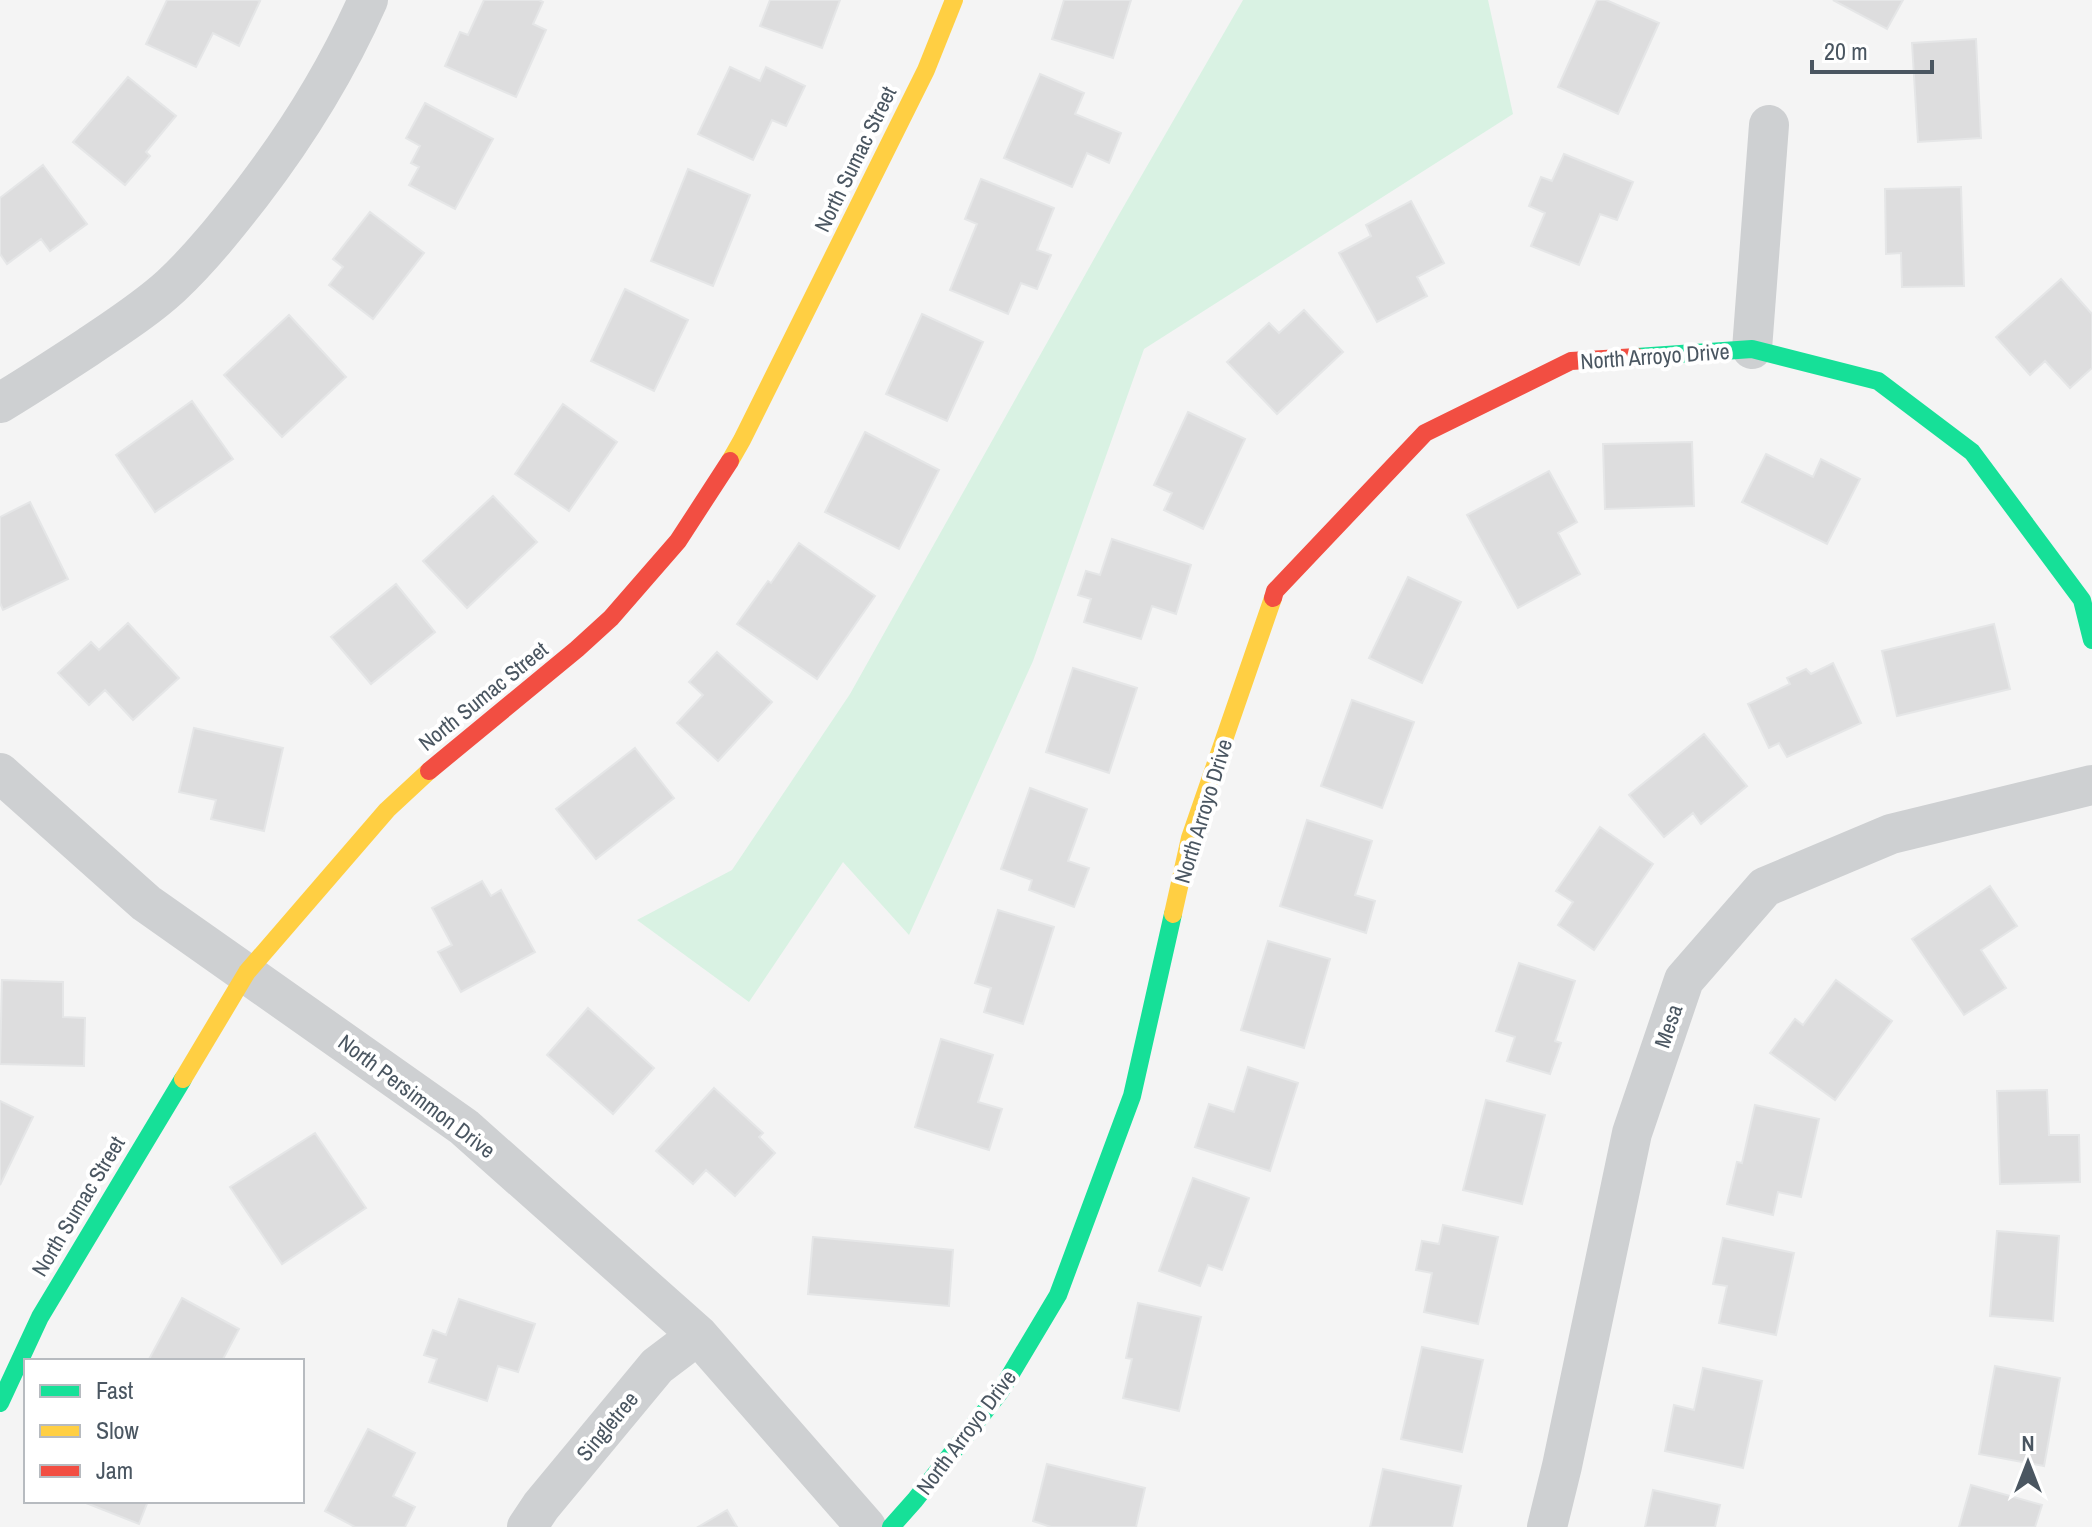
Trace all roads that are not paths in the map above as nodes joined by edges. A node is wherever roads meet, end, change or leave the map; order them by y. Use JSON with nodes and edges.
{"nodes":[{"id":1,"x":368,"y":0,"type":"edge"},
{"id":2,"x":954,"y":0,"type":"edge"},
{"id":3,"x":1769,"y":125,"type":"dead end"},
{"id":4,"x":1752,"y":349,"type":"junction"},
{"id":5,"x":0,"y":403,"type":"edge"},
{"id":6,"x":2092,"y":640,"type":"edge"},
{"id":7,"x":0,"y":773,"type":"edge"},
{"id":8,"x":2092,"y":785,"type":"edge"},
{"id":9,"x":247,"y":972,"type":"junction"},
{"id":10,"x":698,"y":1335,"type":"junction"},
{"id":11,"x":0,"y":1403,"type":"edge"},
{"id":12,"x":527,"y":1527,"type":"edge"},
{"id":13,"x":866,"y":1527,"type":"edge"},
{"id":14,"x":891,"y":1527,"type":"edge"},
{"id":15,"x":1547,"y":1527,"type":"edge"}],
"edges":[{"from":1,"to":5,"type":"street"},
{"from":2,"to":9,"type":"street","name":"North Sumac Street"},
{"from":3,"to":4,"type":"street","name":"North Arroyo Drive"},
{"from":4,"to":6,"type":"street","name":"North Arroyo Drive"},
{"from":4,"to":14,"type":"street","name":"North Arroyo Drive"},
{"from":7,"to":9,"type":"street","name":"North Persimmon Drive"},
{"from":8,"to":15,"type":"street","name":"Mesa"},
{"from":9,"to":10,"type":"street","name":"North Persimmon Drive"},
{"from":9,"to":11,"type":"street","name":"North Sumac Street"},
{"from":10,"to":12,"type":"street","name":"Singletree"},
{"from":10,"to":13,"type":"street","name":"North Persimmon Drive"}]}
